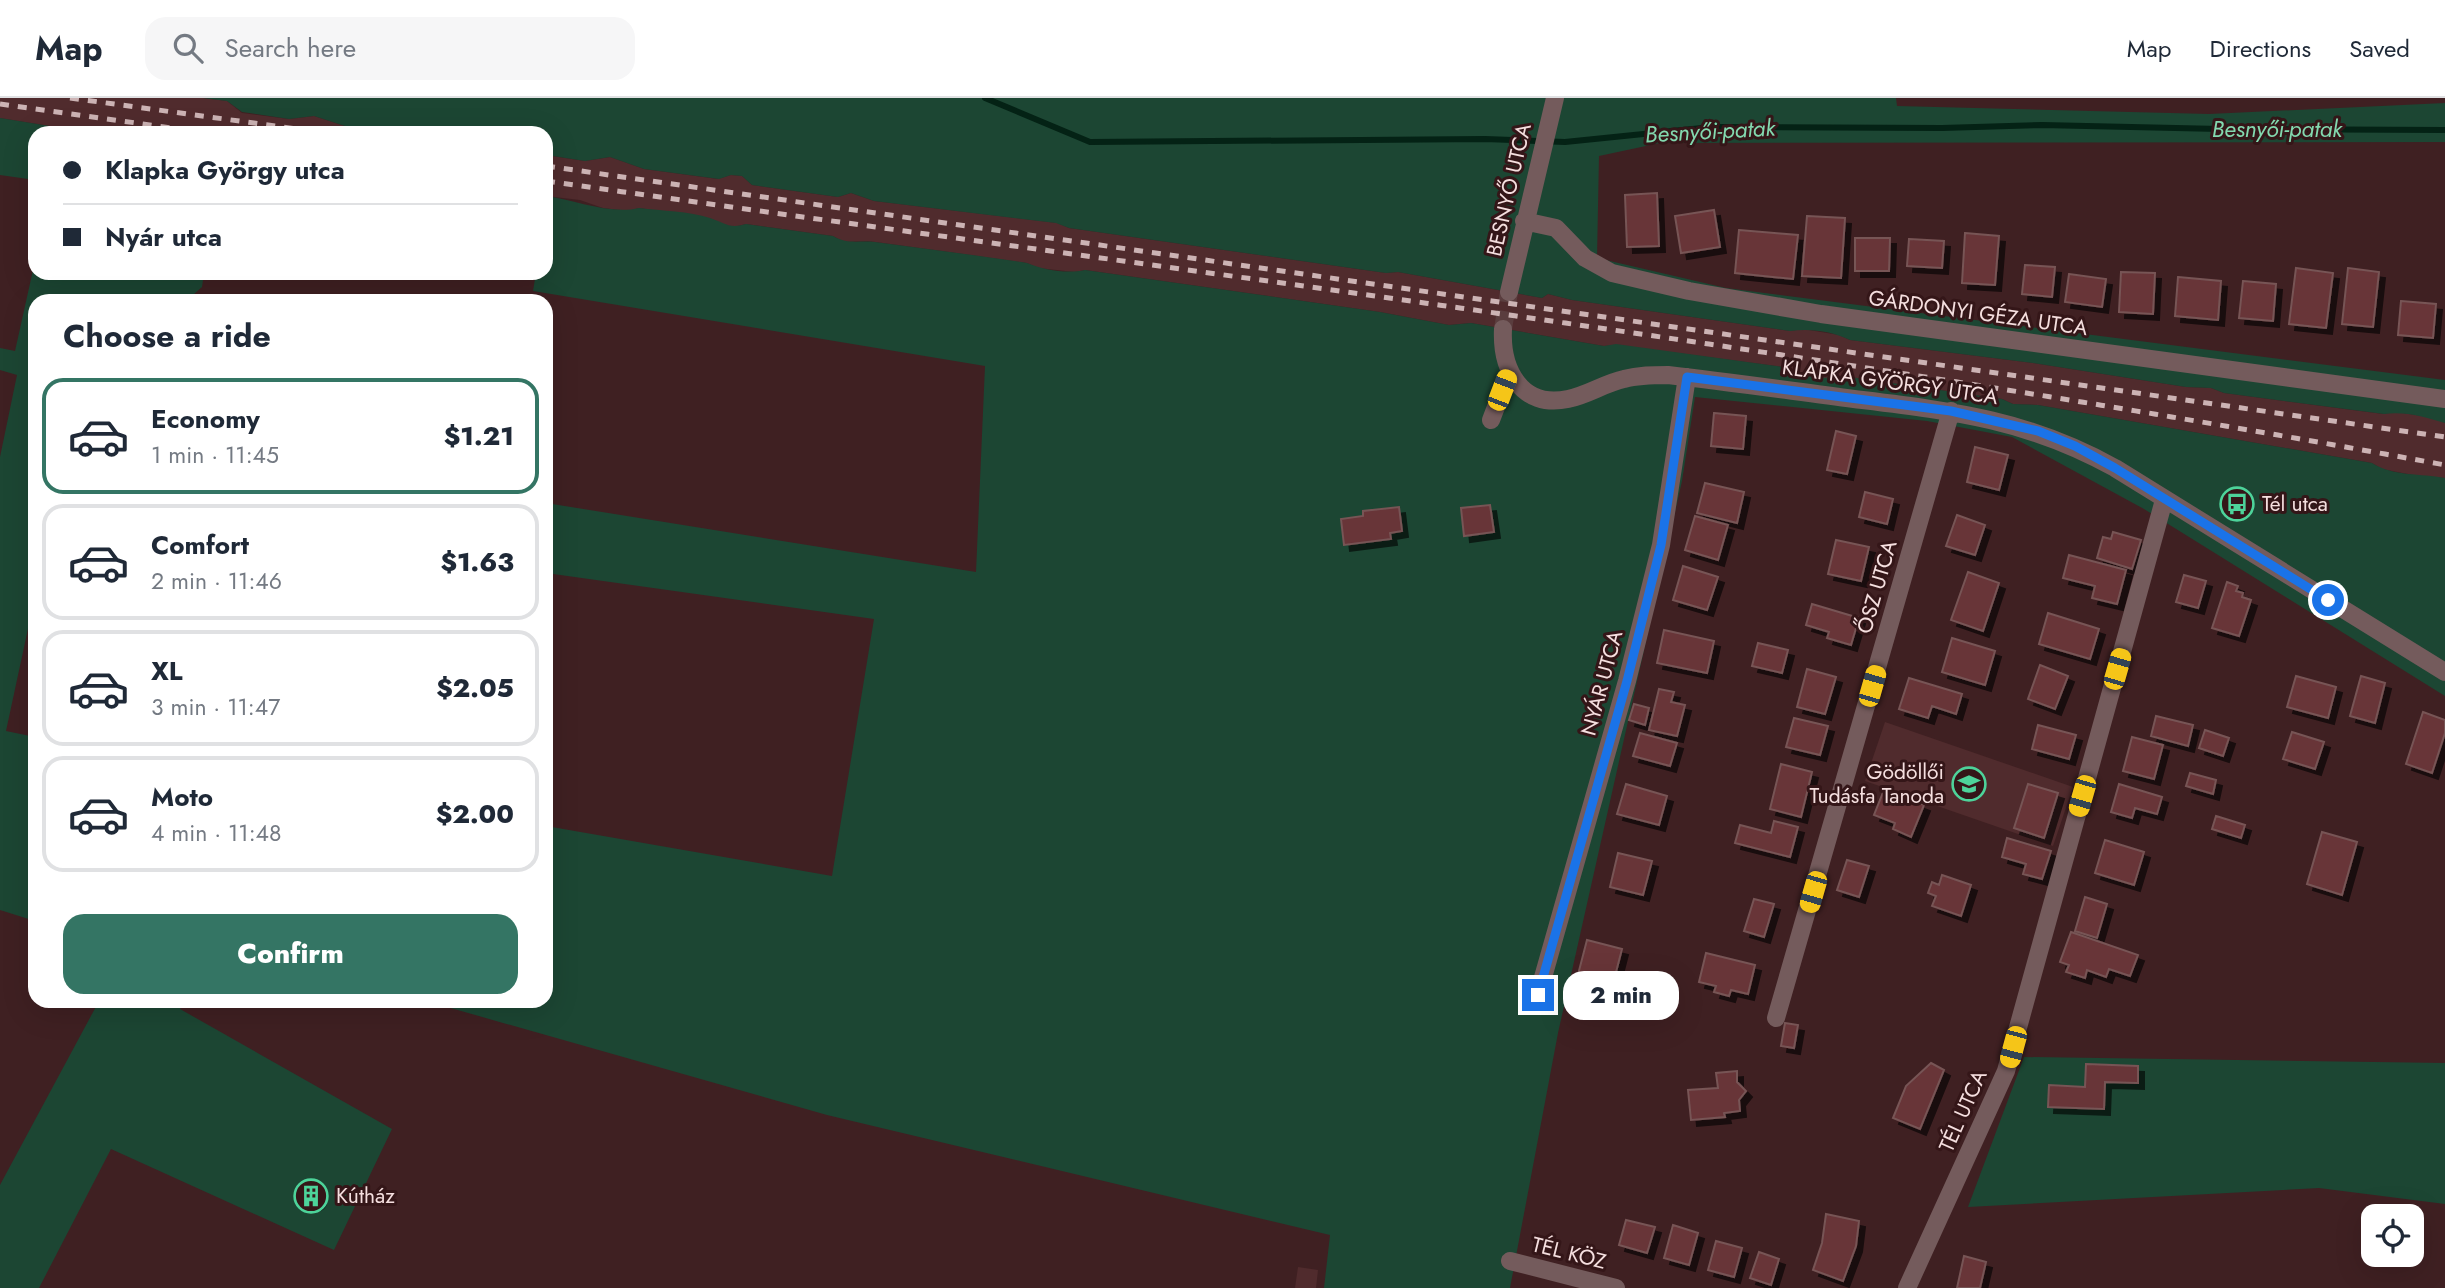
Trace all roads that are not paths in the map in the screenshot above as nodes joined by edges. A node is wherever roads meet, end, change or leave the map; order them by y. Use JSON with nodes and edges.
{"nodes":[{"id":1,"x":1555,"y":98,"type":"edge"},
{"id":2,"x":1524,"y":220,"type":"junction"},
{"id":3,"x":1509,"y":292,"type":"tunnel mouth"},
{"id":4,"x":1503,"y":329,"type":"tunnel mouth"},
{"id":5,"x":1509,"y":373,"type":"junction"},
{"id":6,"x":1687,"y":377,"type":"junction"},
{"id":7,"x":2445,"y":398,"type":"edge"},
{"id":8,"x":1951,"y":411,"type":"junction"},
{"id":9,"x":1490,"y":420,"type":"dead end"},
{"id":10,"x":2164,"y":500,"type":"junction"},
{"id":11,"x":2445,"y":672,"type":"edge"},
{"id":12,"x":1538,"y":995,"type":"dead end"},
{"id":13,"x":1776,"y":1018,"type":"dead end"},
{"id":14,"x":1510,"y":1261,"type":"dead end"},
{"id":15,"x":1616,"y":1288,"type":"edge"},
{"id":16,"x":1907,"y":1288,"type":"edge"}],
"edges":[{"from":1,"to":2,"type":"street","name":"BESNYŐ UTCA"},
{"from":2,"to":3,"type":"street","name":"BESNYŐ UTCA"},
{"from":2,"to":7,"type":"street","name":"GÁRDONYI GÉZA UTCA"},
{"from":4,"to":5,"type":"street"},
{"from":5,"to":6,"type":"street","name":"KLAPKA GYÖRGY UTCA"},
{"from":5,"to":9,"type":"street"},
{"from":6,"to":8,"type":"street","name":"KLAPKA GYÖRGY UTCA"},
{"from":6,"to":12,"type":"street","name":"NYÁR UTCA"},
{"from":8,"to":10,"type":"street","name":"KLAPKA GYÖRGY UTCA"},
{"from":8,"to":13,"type":"street","name":"ŐSZ UTCA"},
{"from":10,"to":11,"type":"street","name":"KLAPKA GYÖRGY UTCA"},
{"from":10,"to":16,"type":"street","name":"TÉL UTCA"},
{"from":14,"to":15,"type":"street","name":"TÉL KÖZ"}]}
